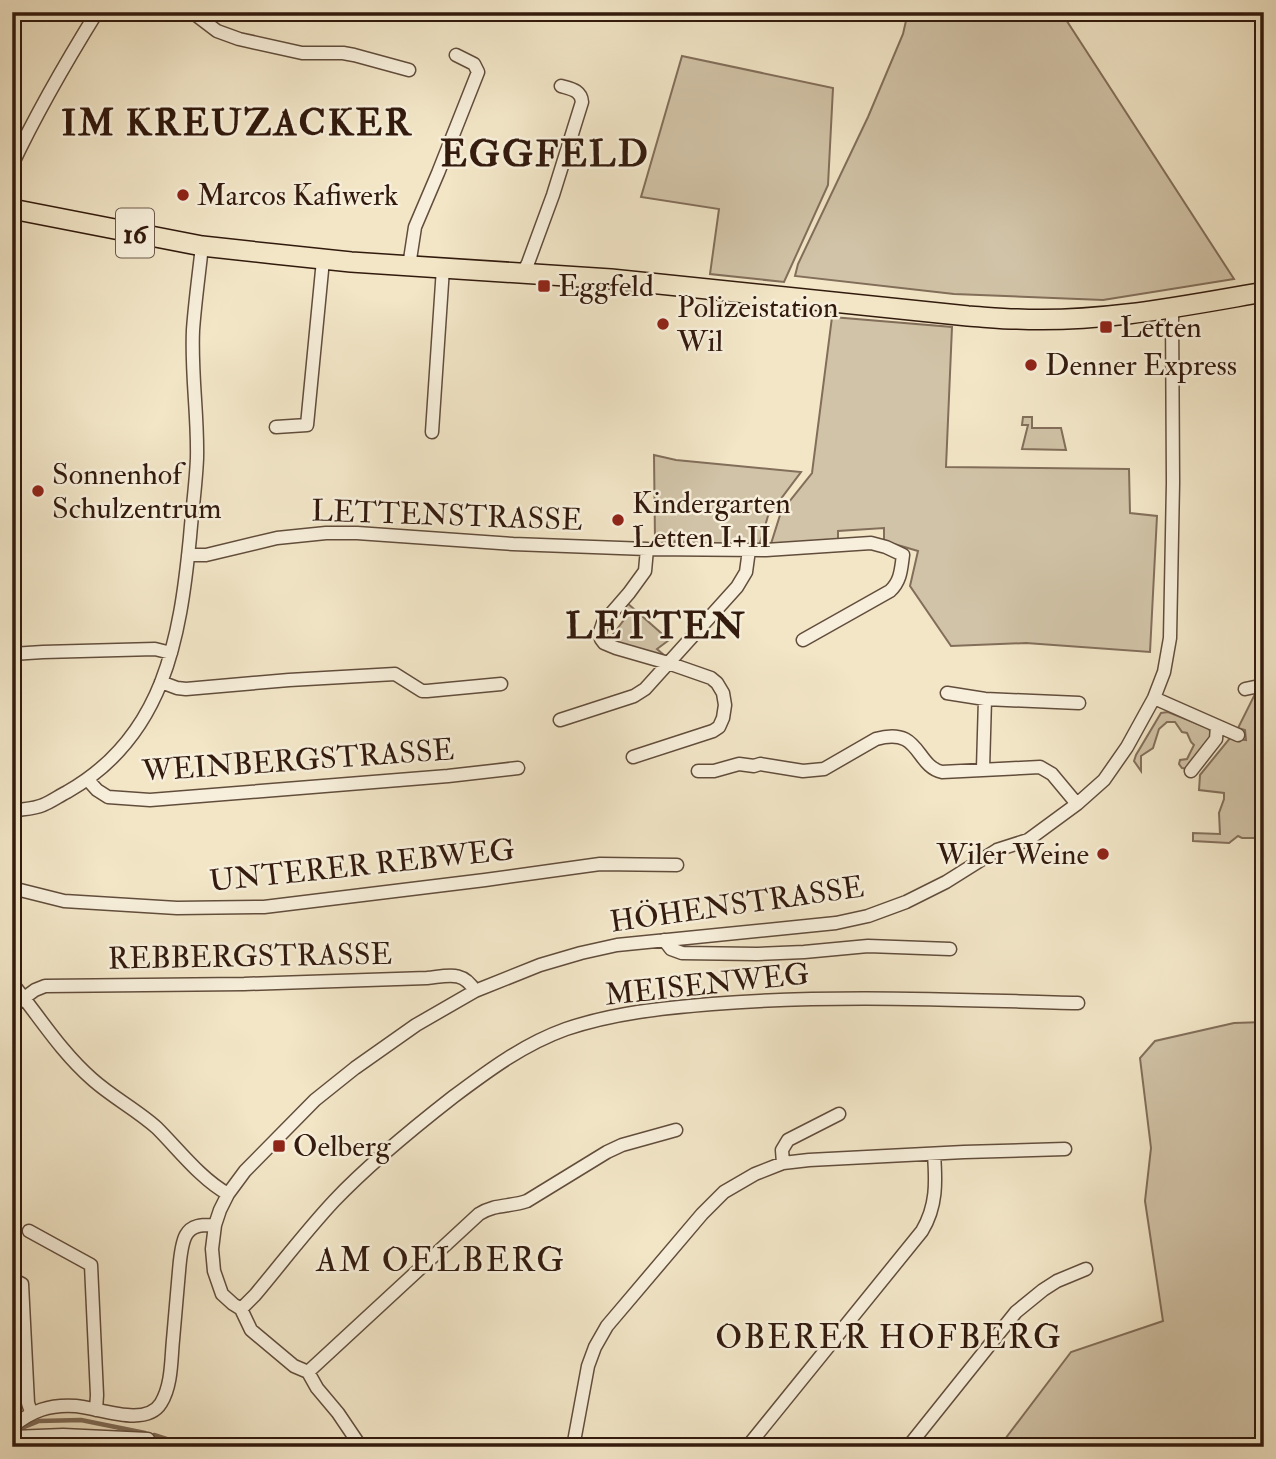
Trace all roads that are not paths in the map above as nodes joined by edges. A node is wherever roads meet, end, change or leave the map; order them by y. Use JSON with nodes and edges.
{"nodes":[{"id":1,"x":97,"y":12,"type":"edge"},
{"id":2,"x":192,"y":12,"type":"edge"},
{"id":3,"x":457,"y":55,"type":"dead end"},
{"id":4,"x":409,"y":71,"type":"dead end"},
{"id":5,"x":561,"y":86,"type":"dead end"},
{"id":6,"x":12,"y":165,"type":"edge"},
{"id":7,"x":12,"y":209,"type":"edge"},
{"id":8,"x":202,"y":246,"type":"junction"},
{"id":9,"x":323,"y":260,"type":"junction"},
{"id":10,"x":409,"y":266,"type":"junction"},
{"id":11,"x":443,"y":268,"type":"junction"},
{"id":12,"x":522,"y":274,"type":"junction"},
{"id":13,"x":1264,"y":292,"type":"edge"},
{"id":14,"x":1172,"y":308,"type":"junction"},
{"id":15,"x":276,"y":427,"type":"dead end"},
{"id":16,"x":432,"y":432,"type":"dead end"},
{"id":17,"x":647,"y":549,"type":"junction"},
{"id":18,"x":749,"y":550,"type":"junction"},
{"id":19,"x":188,"y":555,"type":"junction"},
{"id":20,"x":803,"y":640,"type":"dead end"},
{"id":21,"x":171,"y":653,"type":"junction"},
{"id":22,"x":12,"y":654,"type":"edge"},
{"id":23,"x":668,"y":663,"type":"junction"},
{"id":24,"x":161,"y":682,"type":"junction"},
{"id":25,"x":501,"y":684,"type":"dead end"},
{"id":26,"x":1264,"y":685,"type":"edge"},
{"id":27,"x":1245,"y":689,"type":"dead end"},
{"id":28,"x":947,"y":693,"type":"dead end"},
{"id":29,"x":1154,"y":698,"type":"junction"},
{"id":30,"x":985,"y":699,"type":"junction"},
{"id":31,"x":1079,"y":703,"type":"dead end"},
{"id":32,"x":560,"y":720,"type":"dead end"},
{"id":33,"x":1217,"y":726,"type":"junction"},
{"id":34,"x":1238,"y":735,"type":"dead end"},
{"id":35,"x":633,"y":757,"type":"dead end"},
{"id":36,"x":518,"y":768,"type":"dead end"},
{"id":37,"x":983,"y":769,"type":"junction"},
{"id":38,"x":698,"y":771,"type":"dead end"},
{"id":39,"x":1191,"y":771,"type":"dead end"},
{"id":40,"x":88,"y":780,"type":"junction"},
{"id":41,"x":1077,"y":804,"type":"junction"},
{"id":42,"x":12,"y":811,"type":"edge"},
{"id":43,"x":677,"y":865,"type":"dead end"},
{"id":44,"x":12,"y":888,"type":"edge"},
{"id":45,"x":663,"y":940,"type":"junction"},
{"id":46,"x":950,"y":949,"type":"dead end"},
{"id":47,"x":12,"y":984,"type":"edge"},
{"id":48,"x":475,"y":991,"type":"junction"},
{"id":49,"x":24,"y":998,"type":"junction"},
{"id":50,"x":1078,"y":1003,"type":"dead end"},
{"id":51,"x":12,"y":1007,"type":"edge"},
{"id":52,"x":839,"y":1114,"type":"dead end"},
{"id":53,"x":676,"y":1130,"type":"dead end"},
{"id":54,"x":1065,"y":1149,"type":"dead end"},
{"id":55,"x":934,"y":1154,"type":"junction"},
{"id":56,"x":783,"y":1163,"type":"junction"},
{"id":57,"x":228,"y":1195,"type":"junction"},
{"id":58,"x":215,"y":1225,"type":"junction"},
{"id":59,"x":29,"y":1231,"type":"dead end"},
{"id":60,"x":1086,"y":1269,"type":"dead end"},
{"id":61,"x":12,"y":1279,"type":"edge"},
{"id":62,"x":241,"y":1309,"type":"junction"},
{"id":63,"x":308,"y":1372,"type":"junction"},
{"id":64,"x":96,"y":1410,"type":"junction"},
{"id":65,"x":31,"y":1412,"type":"junction"},
{"id":66,"x":12,"y":1427,"type":"edge"},
{"id":67,"x":12,"y":1437,"type":"edge"},
{"id":68,"x":148,"y":1439,"type":"dead end"},
{"id":69,"x":748,"y":1446,"type":"edge"},
{"id":70,"x":361,"y":1447,"type":"edge"},
{"id":71,"x":573,"y":1447,"type":"edge"},
{"id":72,"x":908,"y":1447,"type":"edge"}],
"edges":[{"from":1,"to":6,"type":"street"},
{"from":2,"to":4,"type":"street"},
{"from":3,"to":10,"type":"street"},
{"from":5,"to":12,"type":"street"},
{"from":7,"to":8,"type":"main road","number":"16"},
{"from":8,"to":9,"type":"main road","number":"16"},
{"from":8,"to":19,"type":"street"},
{"from":9,"to":10,"type":"main road","number":"16"},
{"from":9,"to":15,"type":"street"},
{"from":10,"to":11,"type":"main road","number":"16"},
{"from":11,"to":12,"type":"main road","number":"16"},
{"from":11,"to":16,"type":"street"},
{"from":12,"to":14,"type":"main road","number":"16"},
{"from":13,"to":14,"type":"main road","number":"16"},
{"from":14,"to":29,"type":"street","name":"HÖHENSTRASSE"},
{"from":17,"to":18,"type":"street","name":"LETTENSTRASSE"},
{"from":17,"to":19,"type":"street","name":"LETTENSTRASSE"},
{"from":17,"to":23,"type":"street"},
{"from":18,"to":20,"type":"street","name":"LETTENSTRASSE"},
{"from":18,"to":23,"type":"street"},
{"from":19,"to":21,"type":"street"},
{"from":21,"to":22,"type":"street"},
{"from":21,"to":24,"type":"street"},
{"from":23,"to":32,"type":"street"},
{"from":23,"to":35,"type":"street"},
{"from":24,"to":25,"type":"street"},
{"from":24,"to":40,"type":"street"},
{"from":26,"to":27,"type":"street"},
{"from":28,"to":30,"type":"street"},
{"from":29,"to":33,"type":"street"},
{"from":29,"to":41,"type":"street","name":"HÖHENSTRASSE"},
{"from":30,"to":31,"type":"street"},
{"from":30,"to":37,"type":"street"},
{"from":33,"to":34,"type":"street"},
{"from":33,"to":39,"type":"street"},
{"from":36,"to":40,"type":"street","name":"WEINBERGSTRASSE"},
{"from":37,"to":38,"type":"street"},
{"from":37,"to":41,"type":"street"},
{"from":40,"to":42,"type":"street"},
{"from":41,"to":45,"type":"street","name":"HÖHENSTRASSE"},
{"from":43,"to":44,"type":"street","name":"UNTERER REBWEG"},
{"from":45,"to":46,"type":"street"},
{"from":45,"to":48,"type":"street","name":"HÖHENSTRASSE"},
{"from":47,"to":49,"type":"street"},
{"from":48,"to":49,"type":"street","name":"REBBERGSTRASSE"},
{"from":48,"to":57,"type":"street","name":"HÖHENSTRASSE"},
{"from":49,"to":51,"type":"street","name":"REBBERGSTRASSE"},
{"from":49,"to":57,"type":"street"},
{"from":50,"to":62,"type":"street","name":"MEISENWEG"},
{"from":52,"to":56,"type":"street"},
{"from":53,"to":63,"type":"street"},
{"from":54,"to":55,"type":"street"},
{"from":55,"to":56,"type":"street"},
{"from":55,"to":69,"type":"street"},
{"from":56,"to":71,"type":"street"},
{"from":57,"to":58,"type":"street","name":"HÖHENSTRASSE"},
{"from":58,"to":62,"type":"street"},
{"from":58,"to":64,"type":"street"},
{"from":59,"to":64,"type":"street"},
{"from":60,"to":72,"type":"street"},
{"from":61,"to":65,"type":"street"},
{"from":62,"to":63,"type":"street"},
{"from":63,"to":70,"type":"street"},
{"from":64,"to":65,"type":"street"},
{"from":65,"to":66,"type":"street"},
{"from":67,"to":68,"type":"street"}]}
